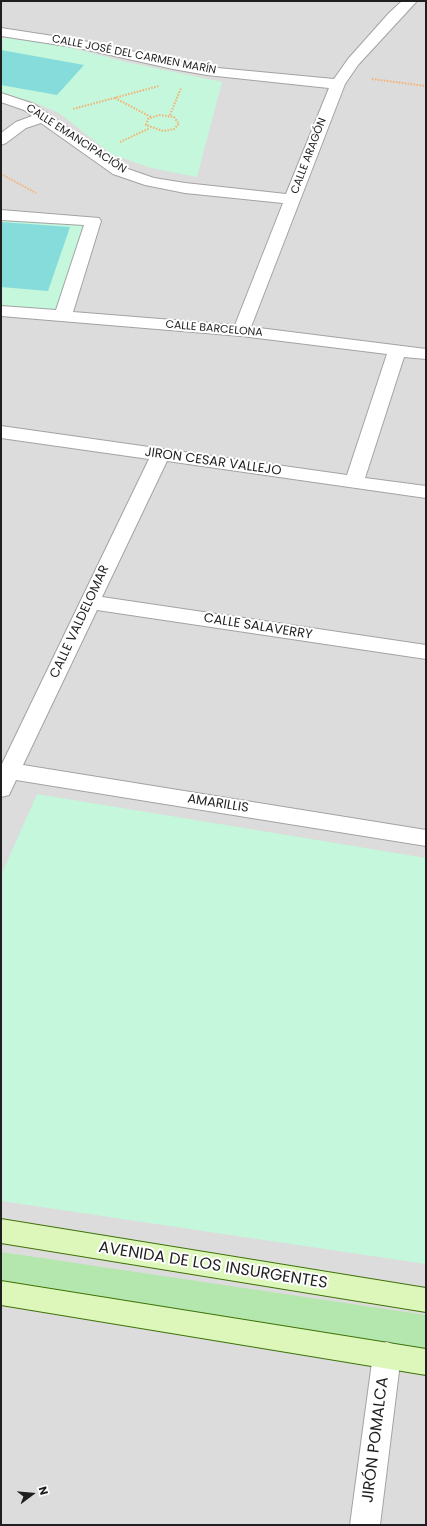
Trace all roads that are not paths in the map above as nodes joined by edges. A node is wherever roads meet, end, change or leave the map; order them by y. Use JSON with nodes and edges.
{"nodes":[{"id":1,"x":410,"y":1,"type":"edge"},
{"id":2,"x":1,"y":32,"type":"edge"},
{"id":3,"x":341,"y":80,"type":"junction"},
{"id":4,"x":1,"y":97,"type":"edge"},
{"id":5,"x":43,"y":117,"type":"junction"},
{"id":6,"x":1,"y":140,"type":"edge"},
{"id":7,"x":293,"y":199,"type":"junction"},
{"id":8,"x":1,"y":215,"type":"edge"},
{"id":9,"x":1,"y":311,"type":"edge"},
{"id":10,"x":63,"y":316,"type":"junction"},
{"id":11,"x":240,"y":331,"type":"junction"},
{"id":12,"x":397,"y":351,"type":"junction"},
{"id":13,"x":426,"y":354,"type":"edge"},
{"id":14,"x":1,"y":432,"type":"edge"},
{"id":15,"x":160,"y":455,"type":"junction"},
{"id":16,"x":354,"y":482,"type":"junction"},
{"id":17,"x":426,"y":492,"type":"edge"},
{"id":18,"x":90,"y":602,"type":"junction"},
{"id":19,"x":426,"y":652,"type":"edge"},
{"id":20,"x":5,"y":780,"type":"edge"},
{"id":21,"x":426,"y":838,"type":"edge"},
{"id":22,"x":1,"y":1230,"type":"edge"},
{"id":23,"x":1,"y":1293,"type":"edge"},
{"id":24,"x":426,"y":1300,"type":"edge"},
{"id":25,"x":387,"y":1356,"type":"junction"},
{"id":26,"x":426,"y":1362,"type":"edge"},
{"id":27,"x":365,"y":1525,"type":"edge"}],
"edges":[{"from":1,"to":3,"type":"street","name":"CALLE ARAGÓN"},
{"from":2,"to":3,"type":"street","name":"CALLE JOSÉ DEL CARMEN MARÍN"},
{"from":3,"to":7,"type":"street","name":"CALLE ARAGÓN"},
{"from":4,"to":5,"type":"street","name":"CALLE EMANCIPACIÓN"},
{"from":5,"to":6,"type":"street"},
{"from":5,"to":7,"type":"street","name":"CALLE EMANCIPACIÓN"},
{"from":7,"to":11,"type":"street","name":"CALLE ARAGÓN"},
{"from":8,"to":10,"type":"street"},
{"from":9,"to":10,"type":"street","name":"CALLE BARCELONA"},
{"from":10,"to":11,"type":"street","name":"CALLE BARCELONA"},
{"from":11,"to":12,"type":"street","name":"CALLE BARCELONA"},
{"from":12,"to":13,"type":"street","name":"CALLE BARCELONA"},
{"from":12,"to":16,"type":"street"},
{"from":14,"to":15,"type":"street","name":"JIRON CESAR VALLEJO"},
{"from":15,"to":16,"type":"street","name":"JIRON CESAR VALLEJO"},
{"from":15,"to":18,"type":"street","name":"CALLE VALDELOMAR"},
{"from":16,"to":17,"type":"street","name":"JIRON CESAR VALLEJO"},
{"from":18,"to":19,"type":"street","name":"CALLE SALAVERRY"},
{"from":18,"to":20,"type":"street","name":"CALLE VALDELOMAR"},
{"from":20,"to":21,"type":"street","name":"AMARILLIS"},
{"from":22,"to":24,"type":"street","name":"AVENIDA DE LOS INSURGENTES"},
{"from":23,"to":25,"type":"street"},
{"from":25,"to":26,"type":"street"},
{"from":25,"to":27,"type":"street","name":"JIRÓN POMALCA"}]}
